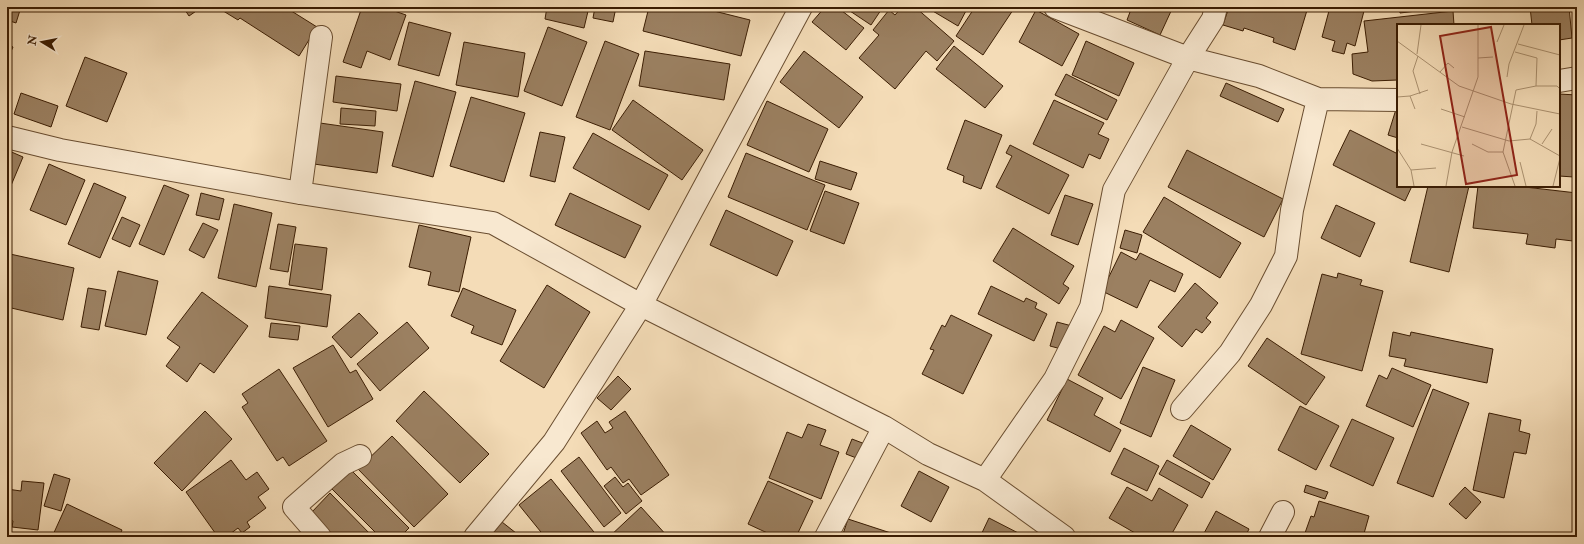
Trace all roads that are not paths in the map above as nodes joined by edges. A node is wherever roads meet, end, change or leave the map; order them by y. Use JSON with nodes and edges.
{"nodes":[{"id":1,"x":801,"y":7,"type":"edge"},
{"id":2,"x":1055,"y":7,"type":"edge"},
{"id":3,"x":1216,"y":7,"type":"edge"},
{"id":4,"x":321,"y":37,"type":"dead end"},
{"id":5,"x":1188,"y":58,"type":"junction"},
{"id":6,"x":1577,"y":78,"type":"edge"},
{"id":7,"x":1560,"y":81,"type":"edge"},
{"id":8,"x":1318,"y":99,"type":"junction"},
{"id":9,"x":1397,"y":100,"type":"edge"},
{"id":10,"x":7,"y":137,"type":"edge"},
{"id":11,"x":300,"y":193,"type":"junction"},
{"id":12,"x":641,"y":305,"type":"junction"},
{"id":13,"x":1182,"y":409,"type":"dead end"},
{"id":14,"x":884,"y":427,"type":"junction"},
{"id":15,"x":360,"y":456,"type":"dead end"},
{"id":16,"x":985,"y":480,"type":"junction"},
{"id":17,"x":1283,"y":512,"type":"dead end"},
{"id":18,"x":320,"y":537,"type":"edge"},
{"id":19,"x":475,"y":537,"type":"edge"},
{"id":20,"x":826,"y":537,"type":"edge"},
{"id":21,"x":1064,"y":537,"type":"edge"},
{"id":22,"x":1270,"y":537,"type":"edge"}],
"edges":[{"from":1,"to":12,"type":"street"},
{"from":2,"to":5,"type":"street"},
{"from":3,"to":5,"type":"street"},
{"from":4,"to":11,"type":"street"},
{"from":5,"to":8,"type":"street"},
{"from":5,"to":16,"type":"street"},
{"from":6,"to":7,"type":"street"},
{"from":8,"to":9,"type":"street"},
{"from":8,"to":13,"type":"street"},
{"from":10,"to":11,"type":"street"},
{"from":11,"to":12,"type":"street"},
{"from":12,"to":14,"type":"street"},
{"from":12,"to":19,"type":"street"},
{"from":14,"to":16,"type":"street"},
{"from":14,"to":20,"type":"street"},
{"from":15,"to":18,"type":"street"},
{"from":16,"to":21,"type":"street"},
{"from":17,"to":22,"type":"street"}]}
